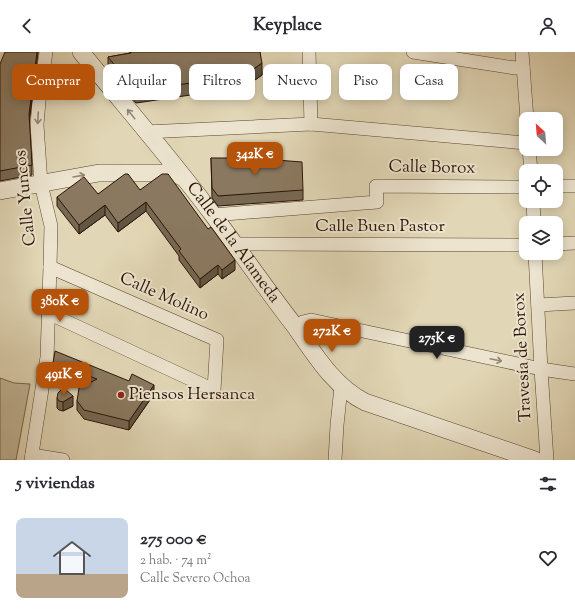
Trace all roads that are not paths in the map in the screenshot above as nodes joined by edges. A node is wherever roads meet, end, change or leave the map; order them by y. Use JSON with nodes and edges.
{"nodes":[{"id":1,"x":46,"y":52,"type":"edge"},
{"id":2,"x":81,"y":52,"type":"edge"},
{"id":3,"x":309,"y":52,"type":"edge"},
{"id":4,"x":414,"y":52,"type":"edge"},
{"id":5,"x":522,"y":52,"type":"edge"},
{"id":6,"x":523,"y":67,"type":"junction"},
{"id":7,"x":526,"y":112,"type":"edge"},
{"id":8,"x":311,"y":124,"type":"junction"},
{"id":9,"x":146,"y":132,"type":"junction"},
{"id":10,"x":519,"y":142,"type":"edge"},
{"id":11,"x":168,"y":167,"type":"junction"},
{"id":12,"x":41,"y":184,"type":"junction"},
{"id":13,"x":563,"y":186,"type":"edge"},
{"id":14,"x":575,"y":186,"type":"edge"},
{"id":15,"x":519,"y":187,"type":"edge"},
{"id":16,"x":0,"y":191,"type":"edge"},
{"id":17,"x":213,"y":215,"type":"junction"},
{"id":18,"x":575,"y":243,"type":"edge"},
{"id":19,"x":233,"y":244,"type":"junction"},
{"id":20,"x":563,"y":244,"type":"edge"},
{"id":21,"x":519,"y":245,"type":"edge"},
{"id":22,"x":535,"y":260,"type":"edge"},
{"id":23,"x":50,"y":267,"type":"junction"},
{"id":24,"x":575,"y":303,"type":"edge"},
{"id":25,"x":538,"y":305,"type":"junction"},
{"id":26,"x":48,"y":313,"type":"junction"},
{"id":27,"x":295,"y":327,"type":"junction"},
{"id":28,"x":540,"y":369,"type":"junction"},
{"id":29,"x":575,"y":374,"type":"edge"},
{"id":30,"x":342,"y":387,"type":"junction"},
{"id":31,"x":31,"y":458,"type":"edge"},
{"id":32,"x":63,"y":460,"type":"edge"},
{"id":33,"x":335,"y":460,"type":"edge"},
{"id":34,"x":534,"y":460,"type":"edge"},
{"id":35,"x":547,"y":460,"type":"edge"}],
"edges":[{"from":1,"to":12,"type":"street","name":"Calle Yuncos","one_way":true},
{"from":9,"to":2,"type":"street","one_way":true},
{"from":3,"to":8,"type":"street"},
{"from":4,"to":6,"type":"street"},
{"from":5,"to":6,"type":"street"},
{"from":6,"to":7,"type":"street"},
{"from":8,"to":9,"type":"street"},
{"from":8,"to":10,"type":"street"},
{"from":9,"to":11,"type":"street"},
{"from":12,"to":11,"type":"street","one_way":true},
{"from":11,"to":17,"type":"street","name":"Calle de la Alameda"},
{"from":12,"to":16,"type":"street"},
{"from":12,"to":23,"type":"street","name":"Calle Yuncos"},
{"from":13,"to":14,"type":"street"},
{"from":15,"to":17,"type":"street","name":"Calle Borox"},
{"from":17,"to":19,"type":"street","name":"Calle de la Alameda"},
{"from":18,"to":20,"type":"street"},
{"from":19,"to":21,"type":"street","name":"Calle Buen Pastor"},
{"from":19,"to":27,"type":"street","name":"Calle de la Alameda"},
{"from":22,"to":25,"type":"street","name":"Travesía de Borox"},
{"from":23,"to":26,"type":"street","name":"Calle Yuncos"},
{"from":23,"to":26,"type":"street","name":"Calle Molino"},
{"from":24,"to":25,"type":"street"},
{"from":25,"to":28,"type":"street","name":"Travesía de Borox"},
{"from":26,"to":31,"type":"street","name":"Calle Yuncos"},
{"from":27,"to":28,"type":"street","one_way":true},
{"from":27,"to":30,"type":"street","name":"Calle de la Alameda"},
{"from":28,"to":29,"type":"street"},
{"from":28,"to":35,"type":"street","name":"Travesía de Borox"},
{"from":30,"to":33,"type":"street"},
{"from":30,"to":34,"type":"street","name":"Calle de la Alameda"},
{"from":31,"to":32,"type":"street"}]}
